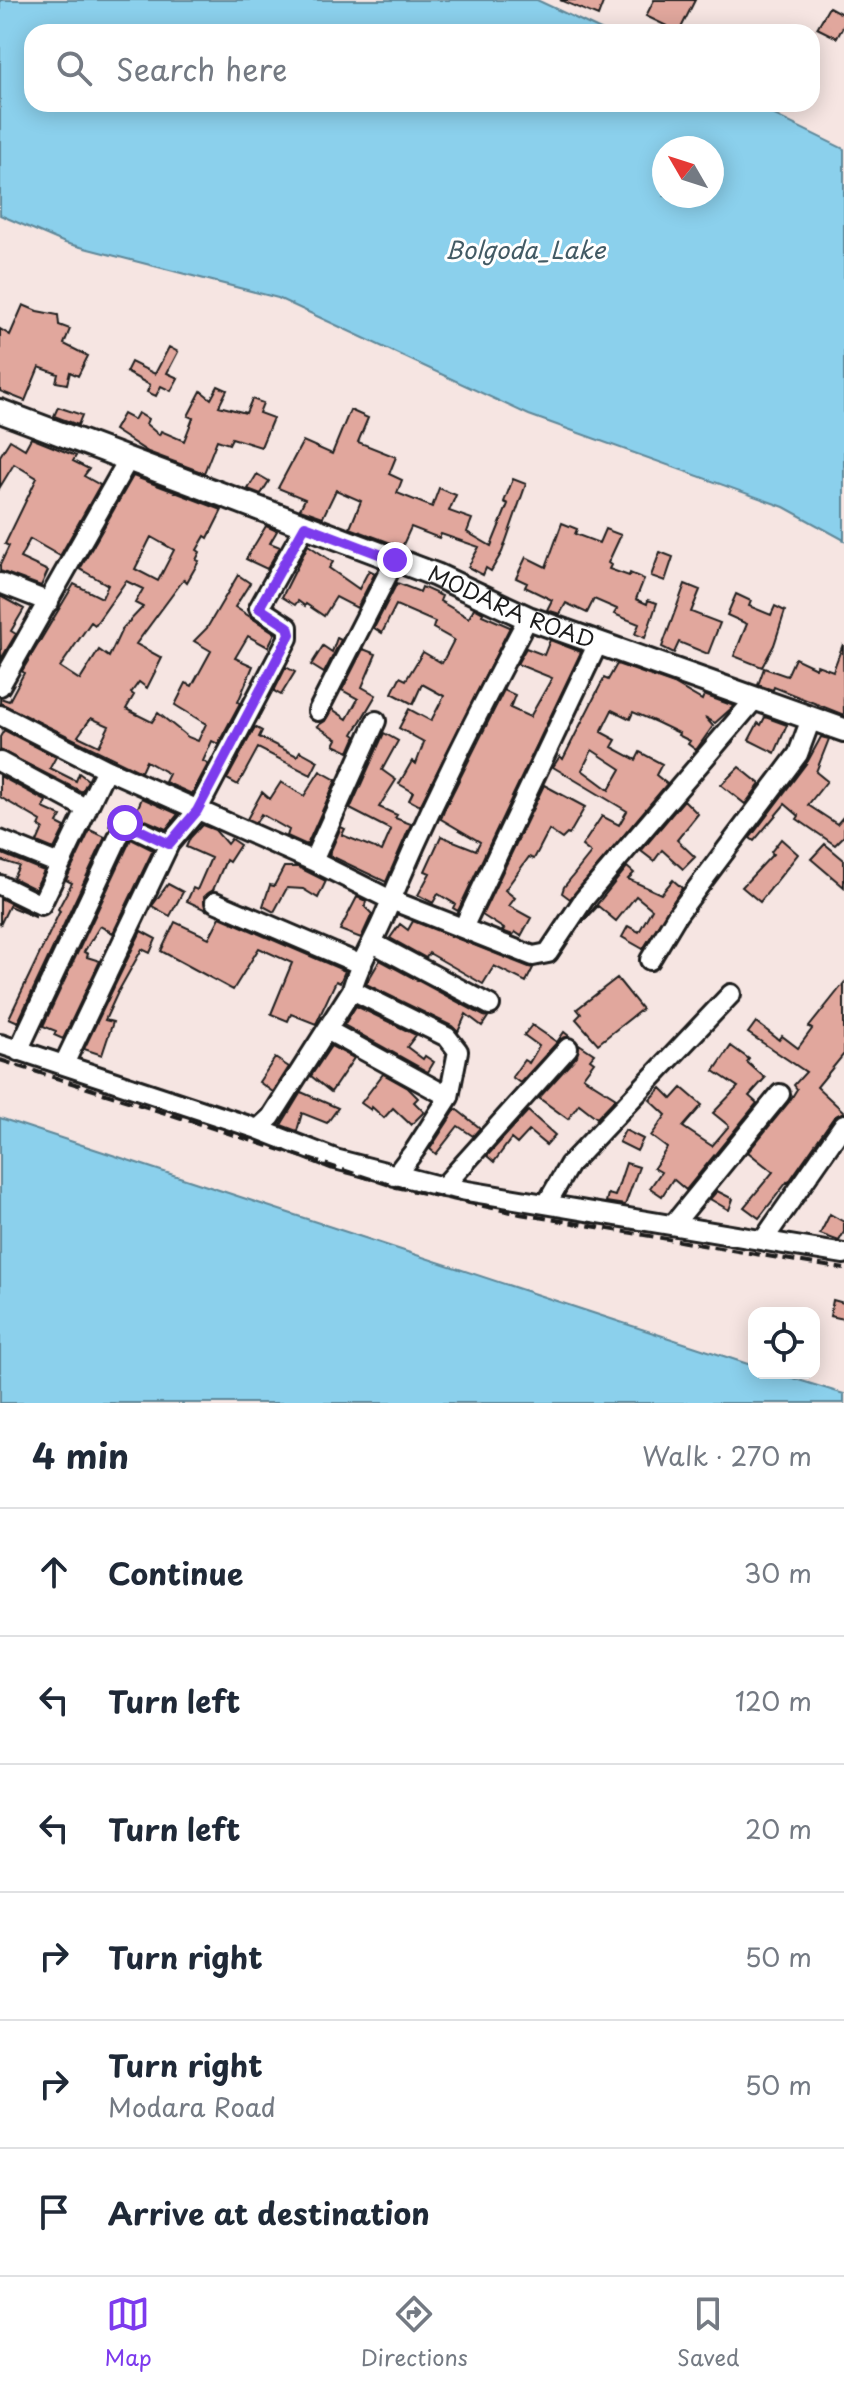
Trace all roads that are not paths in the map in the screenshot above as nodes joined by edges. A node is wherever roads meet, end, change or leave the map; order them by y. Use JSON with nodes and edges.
{"nodes":[{"id":1,"x":2,"y":416,"type":"edge"},
{"id":2,"x":128,"y":460,"type":"junction"},
{"id":3,"x":305,"y":526,"type":"junction"},
{"id":4,"x":395,"y":560,"type":"junction"},
{"id":5,"x":0,"y":583,"type":"edge"},
{"id":6,"x":49,"y":602,"type":"junction"},
{"id":7,"x":528,"y":618,"type":"junction"},
{"id":8,"x":598,"y":643,"type":"junction"},
{"id":9,"x":0,"y":686,"type":"edge"},
{"id":10,"x":755,"y":699,"type":"junction"},
{"id":11,"x":318,"y":711,"type":"dead end"},
{"id":12,"x":2,"y":719,"type":"edge"},
{"id":13,"x":811,"y":719,"type":"junction"},
{"id":14,"x":376,"y":721,"type":"dead end"},
{"id":15,"x":844,"y":730,"type":"edge"},
{"id":16,"x":0,"y":762,"type":"edge"},
{"id":17,"x":106,"y":769,"type":"junction"},
{"id":18,"x":87,"y":809,"type":"junction"},
{"id":19,"x":197,"y":811,"type":"junction"},
{"id":20,"x":0,"y":840,"type":"edge"},
{"id":21,"x":169,"y":844,"type":"junction"},
{"id":22,"x":313,"y":861,"type":"junction"},
{"id":23,"x":59,"y":864,"type":"junction"},
{"id":24,"x":0,"y":885,"type":"edge"},
{"id":25,"x":391,"y":900,"type":"junction"},
{"id":26,"x":215,"y":902,"type":"dead end"},
{"id":27,"x":463,"y":928,"type":"junction"},
{"id":28,"x":373,"y":943,"type":"junction"},
{"id":29,"x":650,"y":960,"type":"dead end"},
{"id":30,"x":362,"y":965,"type":"junction"},
{"id":31,"x":352,"y":990,"type":"junction"},
{"id":32,"x":731,"y":994,"type":"dead end"},
{"id":33,"x":490,"y":1005,"type":"dead end"},
{"id":34,"x":327,"y":1030,"type":"junction"},
{"id":35,"x":9,"y":1048,"type":"edge"},
{"id":36,"x":568,"y":1048,"type":"dead end"},
{"id":37,"x":64,"y":1064,"type":"junction"},
{"id":38,"x":780,"y":1094,"type":"dead end"},
{"id":39,"x":449,"y":1097,"type":"junction"},
{"id":40,"x":844,"y":1124,"type":"edge"},
{"id":41,"x":258,"y":1129,"type":"junction"},
{"id":42,"x":395,"y":1176,"type":"junction"},
{"id":43,"x":443,"y":1187,"type":"junction"},
{"id":44,"x":547,"y":1203,"type":"junction"},
{"id":45,"x":673,"y":1225,"type":"junction"},
{"id":46,"x":764,"y":1239,"type":"junction"},
{"id":47,"x":844,"y":1254,"type":"edge"}],
"edges":[{"from":1,"to":2,"type":"main road","name":"MODARA ROAD"},
{"from":2,"to":3,"type":"main road","name":"MODARA ROAD"},
{"from":2,"to":6,"type":"street"},
{"from":3,"to":4,"type":"main road","name":"MODARA ROAD"},
{"from":3,"to":19,"type":"street"},
{"from":4,"to":7,"type":"main road","name":"MODARA ROAD"},
{"from":4,"to":11,"type":"street"},
{"from":5,"to":6,"type":"street"},
{"from":6,"to":9,"type":"street"},
{"from":7,"to":8,"type":"main road","name":"MODARA ROAD"},
{"from":7,"to":25,"type":"street"},
{"from":8,"to":10,"type":"main road","name":"MODARA ROAD"},
{"from":8,"to":27,"type":"street"},
{"from":10,"to":13,"type":"main road","name":"MODARA ROAD"},
{"from":10,"to":27,"type":"street"},
{"from":12,"to":17,"type":"street"},
{"from":13,"to":15,"type":"main road","name":"MODARA ROAD"},
{"from":13,"to":29,"type":"street"},
{"from":14,"to":22,"type":"street"},
{"from":16,"to":18,"type":"street"},
{"from":17,"to":18,"type":"street"},
{"from":17,"to":19,"type":"street"},
{"from":18,"to":23,"type":"street"},
{"from":19,"to":21,"type":"street"},
{"from":19,"to":22,"type":"street"},
{"from":20,"to":23,"type":"street"},
{"from":21,"to":35,"type":"street"},
{"from":21,"to":37,"type":"street"},
{"from":22,"to":25,"type":"street"},
{"from":23,"to":24,"type":"street"},
{"from":25,"to":27,"type":"street"},
{"from":25,"to":28,"type":"street"},
{"from":26,"to":30,"type":"street"},
{"from":28,"to":30,"type":"street"},
{"from":28,"to":33,"type":"street"},
{"from":30,"to":31,"type":"street"},
{"from":31,"to":34,"type":"street"},
{"from":31,"to":39,"type":"street"},
{"from":32,"to":44,"type":"street"},
{"from":34,"to":39,"type":"street"},
{"from":34,"to":41,"type":"street"},
{"from":35,"to":37,"type":"street"},
{"from":36,"to":43,"type":"street"},
{"from":37,"to":41,"type":"street"},
{"from":38,"to":45,"type":"street"},
{"from":39,"to":42,"type":"street"},
{"from":40,"to":46,"type":"street"},
{"from":41,"to":42,"type":"street"},
{"from":42,"to":43,"type":"street"},
{"from":43,"to":44,"type":"street"},
{"from":44,"to":45,"type":"street"},
{"from":45,"to":46,"type":"street"},
{"from":46,"to":47,"type":"street"}]}
